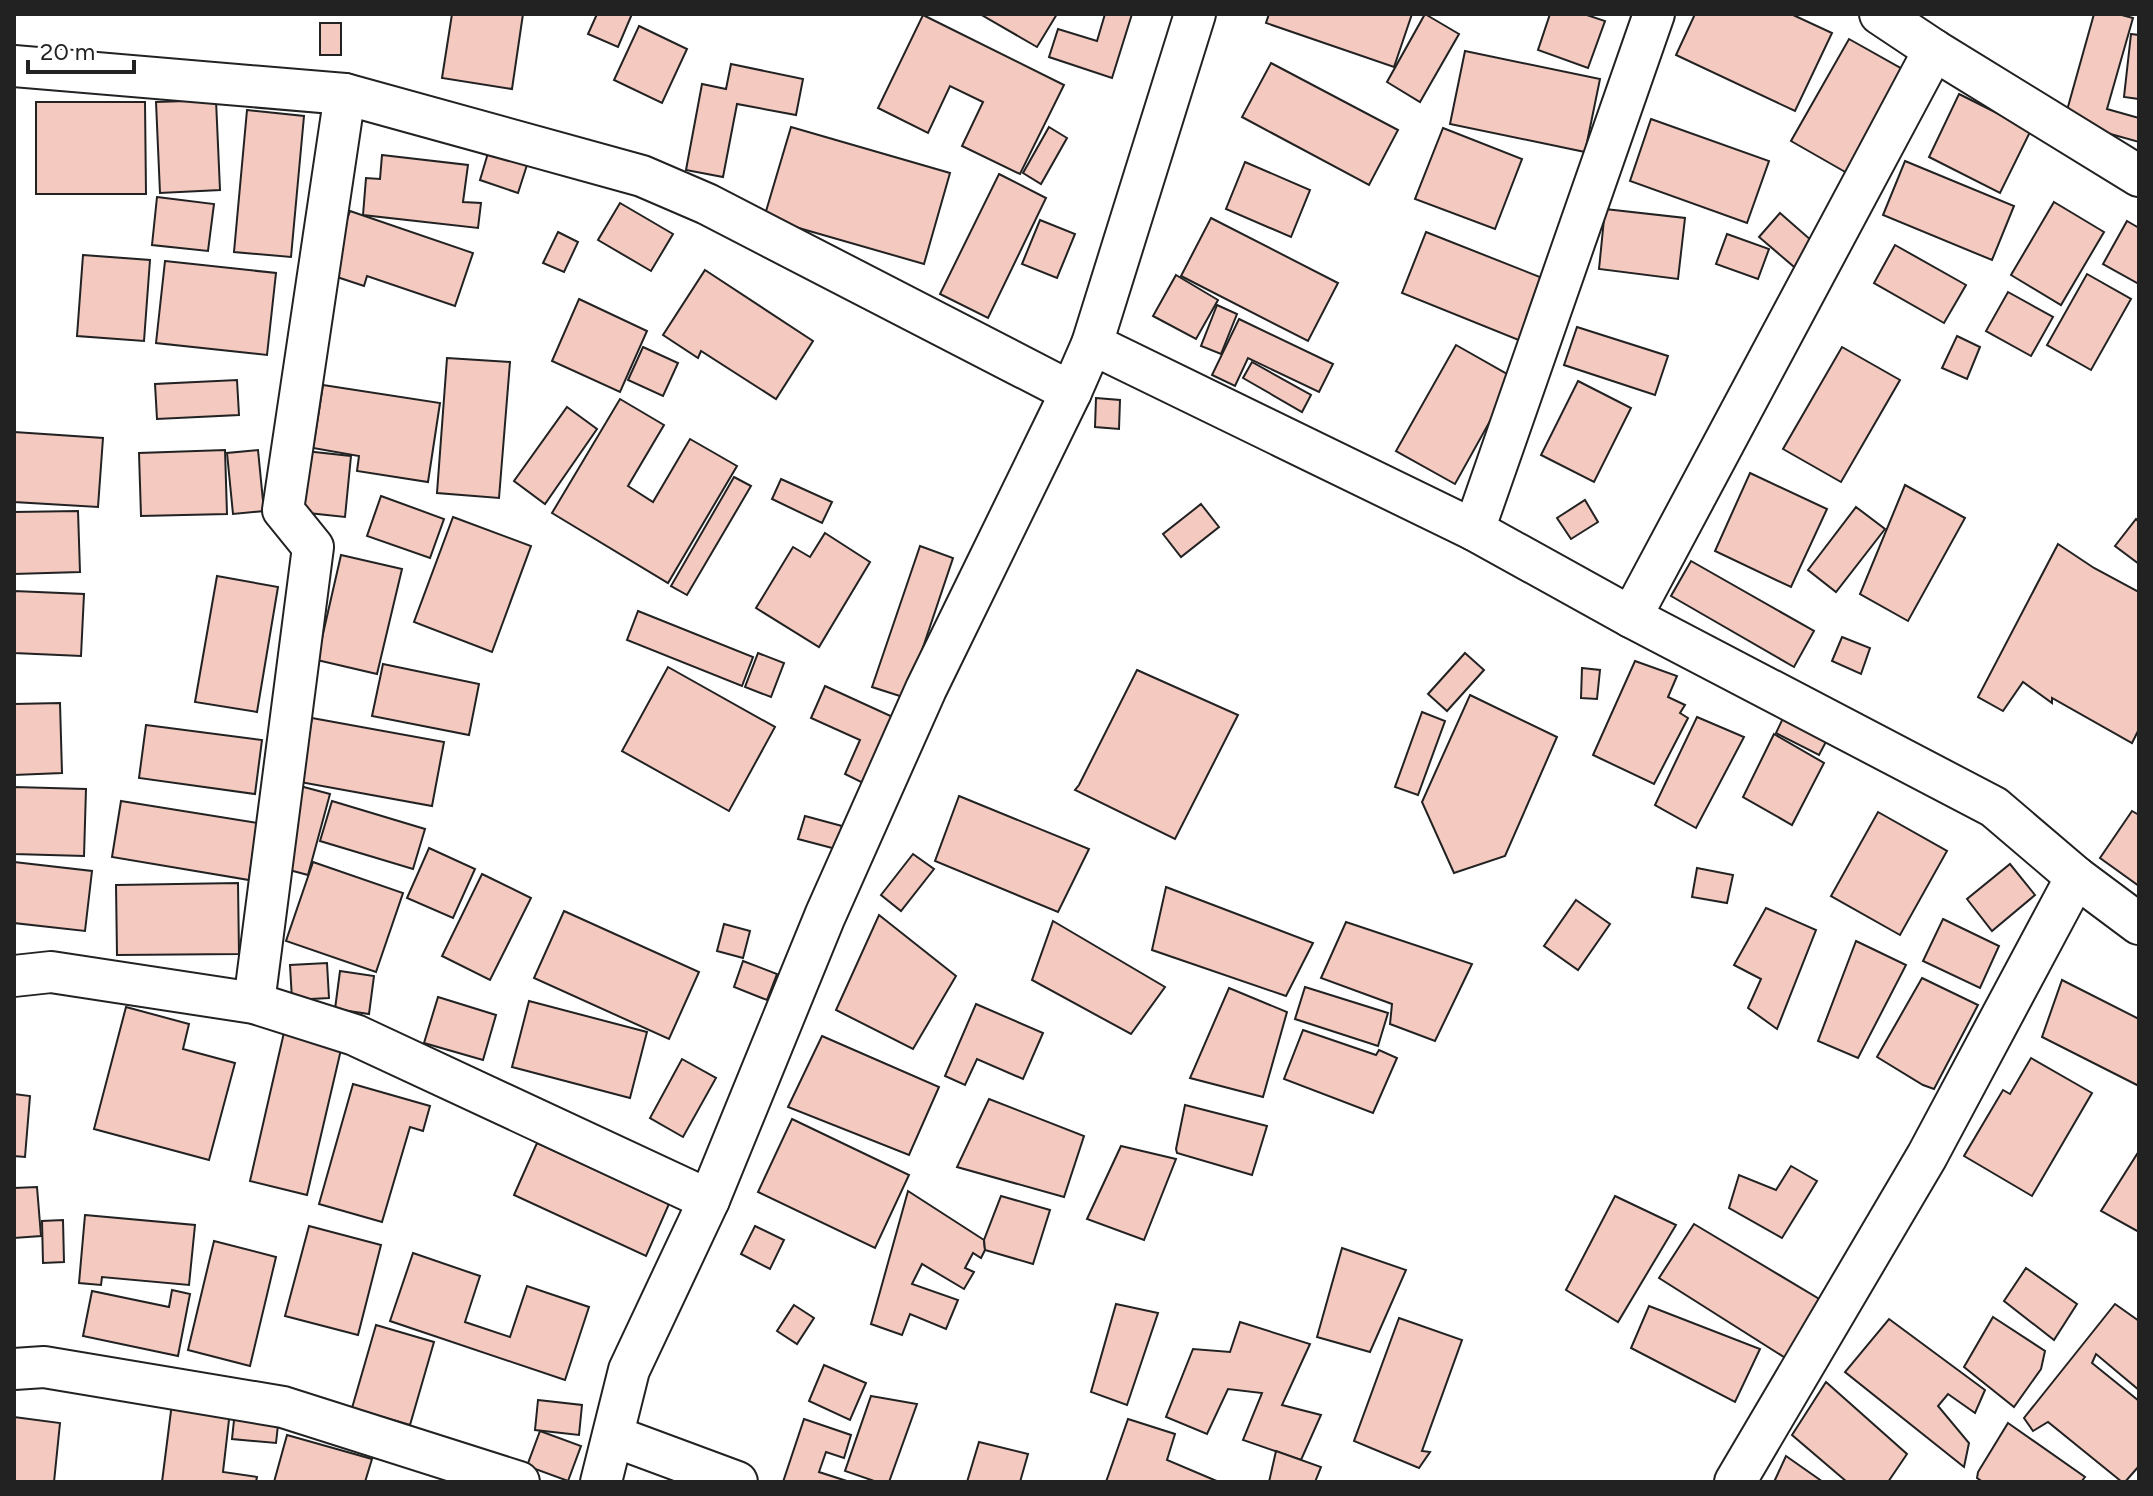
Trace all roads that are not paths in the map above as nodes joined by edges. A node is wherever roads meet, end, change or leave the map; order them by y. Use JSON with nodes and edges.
{"nodes":[{"id":1,"x":1195,"y":14,"type":"edge"},
{"id":2,"x":1654,"y":14,"type":"edge"},
{"id":3,"x":1880,"y":14,"type":"edge"},
{"id":4,"x":1934,"y":50,"type":"junction"},
{"id":5,"x":14,"y":66,"type":"edge"},
{"id":6,"x":345,"y":94,"type":"junction"},
{"id":7,"x":2139,"y":176,"type":"edge"},
{"id":8,"x":1092,"y":344,"type":"junction"},
{"id":9,"x":1071,"y":392,"type":"junction"},
{"id":10,"x":1474,"y":530,"type":"junction"},
{"id":11,"x":1631,"y":617,"type":"junction"},
{"id":12,"x":2076,"y":877,"type":"junction"},
{"id":13,"x":2139,"y":924,"type":"edge"},
{"id":14,"x":14,"y":976,"type":"edge"},
{"id":15,"x":254,"y":1003,"type":"junction"},
{"id":16,"x":709,"y":1200,"type":"junction"},
{"id":17,"x":14,"y":1369,"type":"edge"},
{"id":18,"x":613,"y":1436,"type":"junction"},
{"id":19,"x":519,"y":1482,"type":"edge"},
{"id":20,"x":601,"y":1482,"type":"edge"},
{"id":21,"x":737,"y":1482,"type":"edge"},
{"id":22,"x":1735,"y":1482,"type":"edge"}],
"edges":[{"from":1,"to":8,"type":"street"},
{"from":2,"to":10,"type":"street"},
{"from":3,"to":4,"type":"street"},
{"from":4,"to":7,"type":"street"},
{"from":4,"to":11,"type":"street"},
{"from":5,"to":6,"type":"street"},
{"from":6,"to":9,"type":"street"},
{"from":6,"to":15,"type":"street"},
{"from":8,"to":9,"type":"street"},
{"from":8,"to":10,"type":"street"},
{"from":9,"to":16,"type":"street"},
{"from":10,"to":11,"type":"street"},
{"from":11,"to":12,"type":"street"},
{"from":12,"to":13,"type":"street"},
{"from":12,"to":22,"type":"street"},
{"from":14,"to":15,"type":"street"},
{"from":15,"to":16,"type":"street"},
{"from":16,"to":18,"type":"street"},
{"from":17,"to":19,"type":"street"},
{"from":18,"to":20,"type":"street"},
{"from":18,"to":21,"type":"street"}]}
